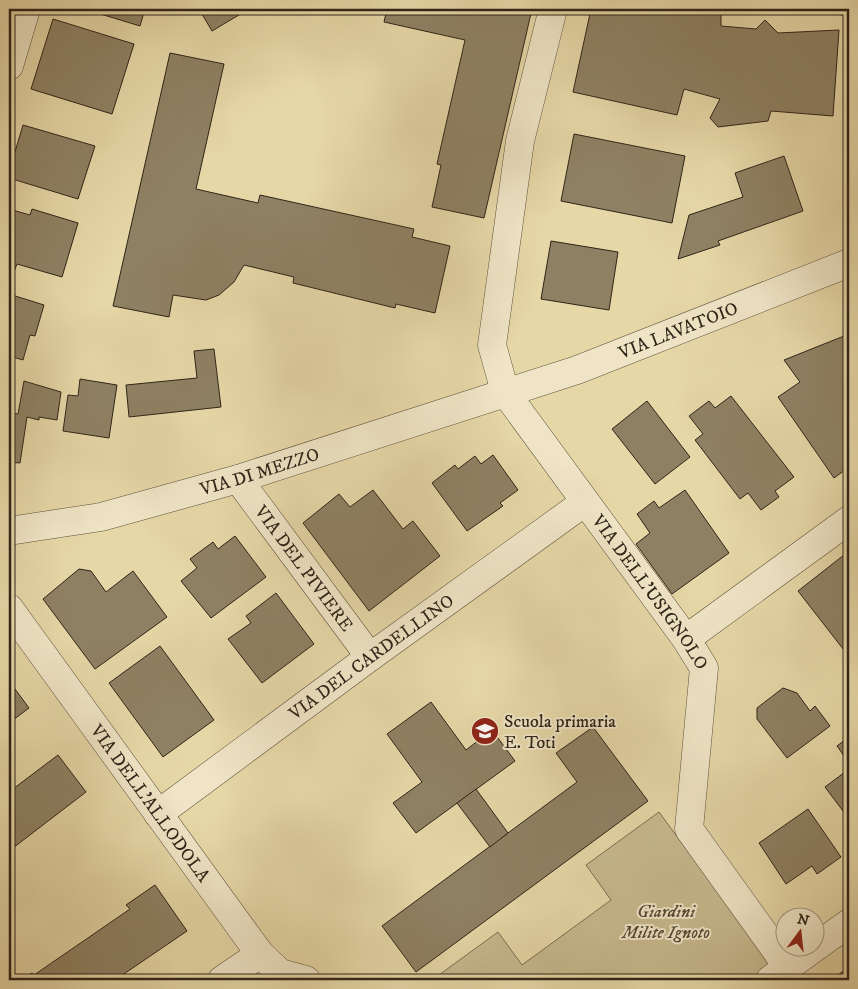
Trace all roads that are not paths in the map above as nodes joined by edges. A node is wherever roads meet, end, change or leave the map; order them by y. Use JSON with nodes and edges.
{"nodes":[{"id":1,"x":26,"y":9,"type":"edge"},
{"id":2,"x":553,"y":9,"type":"edge"},
{"id":3,"x":9,"y":66,"type":"edge"},
{"id":4,"x":849,"y":263,"type":"edge"},
{"id":5,"x":505,"y":392,"type":"junction"},
{"id":6,"x":238,"y":479,"type":"junction"},
{"id":7,"x":585,"y":502,"type":"junction"},
{"id":8,"x":849,"y":520,"type":"edge"},
{"id":9,"x":9,"y":531,"type":"edge"},
{"id":10,"x":9,"y":608,"type":"edge"},
{"id":11,"x":686,"y":639,"type":"junction"},
{"id":12,"x":370,"y":657,"type":"junction"},
{"id":13,"x":158,"y":814,"type":"junction"},
{"id":14,"x":849,"y":923,"type":"edge"},
{"id":15,"x":260,"y":954,"type":"junction"},
{"id":16,"x":779,"y":974,"type":"edge"},
{"id":17,"x":222,"y":980,"type":"edge"},
{"id":18,"x":306,"y":980,"type":"edge"}],
"edges":[{"from":1,"to":3,"type":"street"},
{"from":2,"to":5,"type":"street"},
{"from":4,"to":5,"type":"street","name":"VIA LAVATOIO"},
{"from":5,"to":6,"type":"street","name":"VIA DI MEZZO"},
{"from":5,"to":7,"type":"street","name":"VIA DELL'USIGNOLO"},
{"from":6,"to":9,"type":"street","name":"VIA DI MEZZO"},
{"from":6,"to":12,"type":"street","name":"VIA DEL PIVIERE"},
{"from":7,"to":11,"type":"street","name":"VIA DELL'USIGNOLO"},
{"from":7,"to":12,"type":"street","name":"VIA DEL CARDELLINO"},
{"from":8,"to":11,"type":"street"},
{"from":10,"to":13,"type":"street","name":"VIA DELL'ALLODOLA"},
{"from":11,"to":16,"type":"street","name":"VIA DELL'USIGNOLO"},
{"from":12,"to":13,"type":"street","name":"VIA DEL CARDELLINO"},
{"from":13,"to":15,"type":"street","name":"VIA DELL'ALLODOLA"},
{"from":14,"to":16,"type":"street"},
{"from":15,"to":17,"type":"street"},
{"from":15,"to":18,"type":"street","name":"VIA DELL'ALLODOLA"}]}
